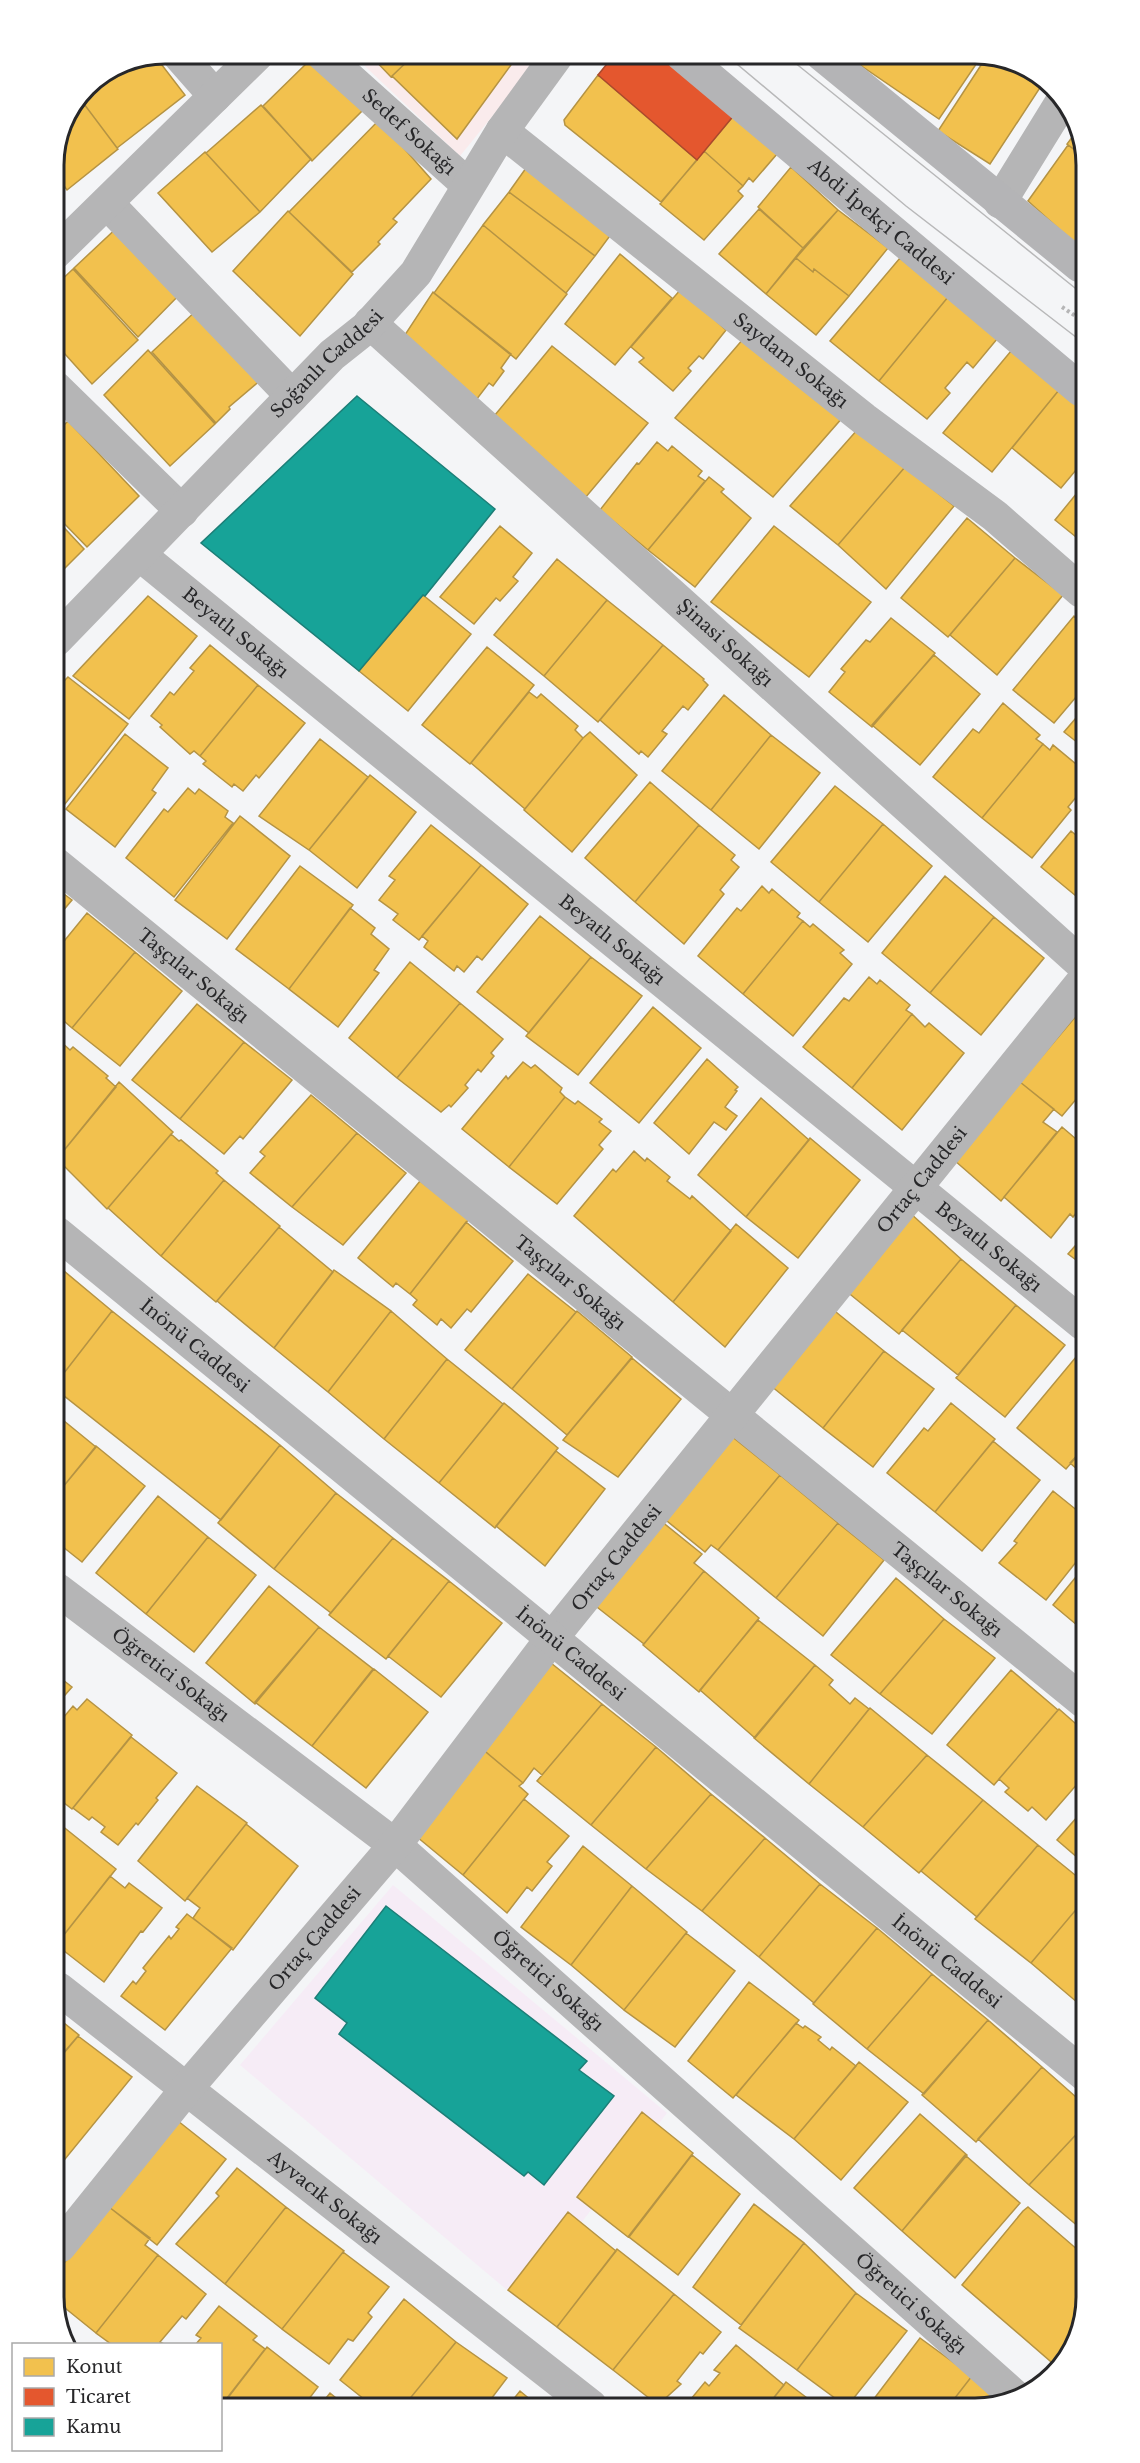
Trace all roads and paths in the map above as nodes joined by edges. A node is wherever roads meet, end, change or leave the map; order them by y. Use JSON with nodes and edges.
{"nodes":[{"id":1,"x":187,"y":64,"type":"edge"},
{"id":2,"x":248,"y":64,"type":"edge"},
{"id":3,"x":333,"y":64,"type":"edge"},
{"id":4,"x":550,"y":64,"type":"edge"},
{"id":5,"x":694,"y":65,"type":"edge"},
{"id":6,"x":834,"y":65,"type":"edge"},
{"id":7,"x":215,"y":96,"type":"junction"},
{"id":8,"x":1058,"y":108,"type":"edge"},
{"id":9,"x":502,"y":130,"type":"junction"},
{"id":10,"x":468,"y":185,"type":"junction"},
{"id":11,"x":1000,"y":202,"type":"junction"},
{"id":12,"x":107,"y":203,"type":"junction"},
{"id":13,"x":65,"y":241,"type":"edge"},
{"id":14,"x":1076,"y":263,"type":"edge"},
{"id":15,"x":1062,"y":307,"type":"dead end"},
{"id":16,"x":1076,"y":316,"type":"edge"},
{"id":17,"x":370,"y":323,"type":"junction"},
{"id":18,"x":1076,"y":386,"type":"edge"},
{"id":19,"x":292,"y":396,"type":"junction"},
{"id":20,"x":65,"y":397,"type":"edge"},
{"id":21,"x":182,"y":511,"type":"junction"},
{"id":22,"x":140,"y":555,"type":"junction"},
{"id":23,"x":1076,"y":587,"type":"edge"},
{"id":24,"x":65,"y":631,"type":"edge"},
{"id":25,"x":65,"y":871,"type":"edge"},
{"id":26,"x":1076,"y":959,"type":"edge"},
{"id":27,"x":1076,"y":989,"type":"edge"},
{"id":28,"x":916,"y":1188,"type":"junction"},
{"id":29,"x":64,"y":1239,"type":"edge"},
{"id":30,"x":1076,"y":1318,"type":"edge"},
{"id":31,"x":732,"y":1415,"type":"junction"},
{"id":32,"x":64,"y":1595,"type":"edge"},
{"id":33,"x":552,"y":1638,"type":"junction"},
{"id":34,"x":1076,"y":1695,"type":"edge"},
{"id":35,"x":395,"y":1845,"type":"junction"},
{"id":36,"x":64,"y":1993,"type":"edge"},
{"id":37,"x":1076,"y":2067,"type":"edge"},
{"id":38,"x":188,"y":2087,"type":"junction"},
{"id":39,"x":64,"y":2241,"type":"edge"},
{"id":40,"x":1010,"y":2392,"type":"edge"},
{"id":41,"x":581,"y":2398,"type":"edge"}],
"edges":[{"from":1,"to":7,"type":"street"},
{"from":2,"to":7,"type":"street"},
{"from":3,"to":10,"type":"street","name":"Sedef Sokağı"},
{"from":4,"to":9,"type":"street","name":"Soğanlı Caddesi"},
{"from":5,"to":18,"type":"main road","name":"Abdi İpekçi Caddesi"},
{"from":6,"to":11,"type":"main road"},
{"from":7,"to":12,"type":"street"},
{"from":8,"to":11,"type":"street"},
{"from":9,"to":10,"type":"street","name":"Soğanlı Caddesi"},
{"from":9,"to":23,"type":"street","name":"Saydam Sokağı"},
{"from":10,"to":17,"type":"street","name":"Soğanlı Caddesi"},
{"from":11,"to":14,"type":"main road"},
{"from":12,"to":13,"type":"street"},
{"from":12,"to":19,"type":"street"},
{"from":15,"to":16,"type":"path"},
{"from":17,"to":19,"type":"street","name":"Soğanlı Caddesi"},
{"from":17,"to":26,"type":"street","name":"Şinasi Sokağı"},
{"from":19,"to":21,"type":"street","name":"Soğanlı Caddesi"},
{"from":20,"to":21,"type":"street"},
{"from":21,"to":22,"type":"street","name":"Soğanlı Caddesi"},
{"from":22,"to":24,"type":"street","name":"Soğanlı Caddesi"},
{"from":22,"to":28,"type":"street","name":"Beyatlı Sokağı"},
{"from":25,"to":31,"type":"street","name":"Taşçılar Sokağı"},
{"from":27,"to":28,"type":"street","name":"Ortaç Caddesi"},
{"from":28,"to":30,"type":"street","name":"Beyatlı Sokağı"},
{"from":28,"to":31,"type":"street","name":"Ortaç Caddesi"},
{"from":29,"to":33,"type":"street","name":"İnönü Caddesi"},
{"from":31,"to":33,"type":"street","name":"Ortaç Caddesi"},
{"from":31,"to":34,"type":"street","name":"Taşçılar Sokağı"},
{"from":32,"to":35,"type":"street","name":"Öğretici Sokağı"},
{"from":33,"to":35,"type":"street","name":"Ortaç Caddesi"},
{"from":33,"to":37,"type":"street","name":"İnönü Caddesi"},
{"from":35,"to":38,"type":"street","name":"Ortaç Caddesi"},
{"from":35,"to":40,"type":"street","name":"Öğretici Sokağı"},
{"from":36,"to":38,"type":"street","name":"Ayvacık Sokağı"},
{"from":38,"to":39,"type":"street","name":"Ortaç Caddesi"},
{"from":38,"to":41,"type":"street","name":"Ayvacık Sokağı"}]}
